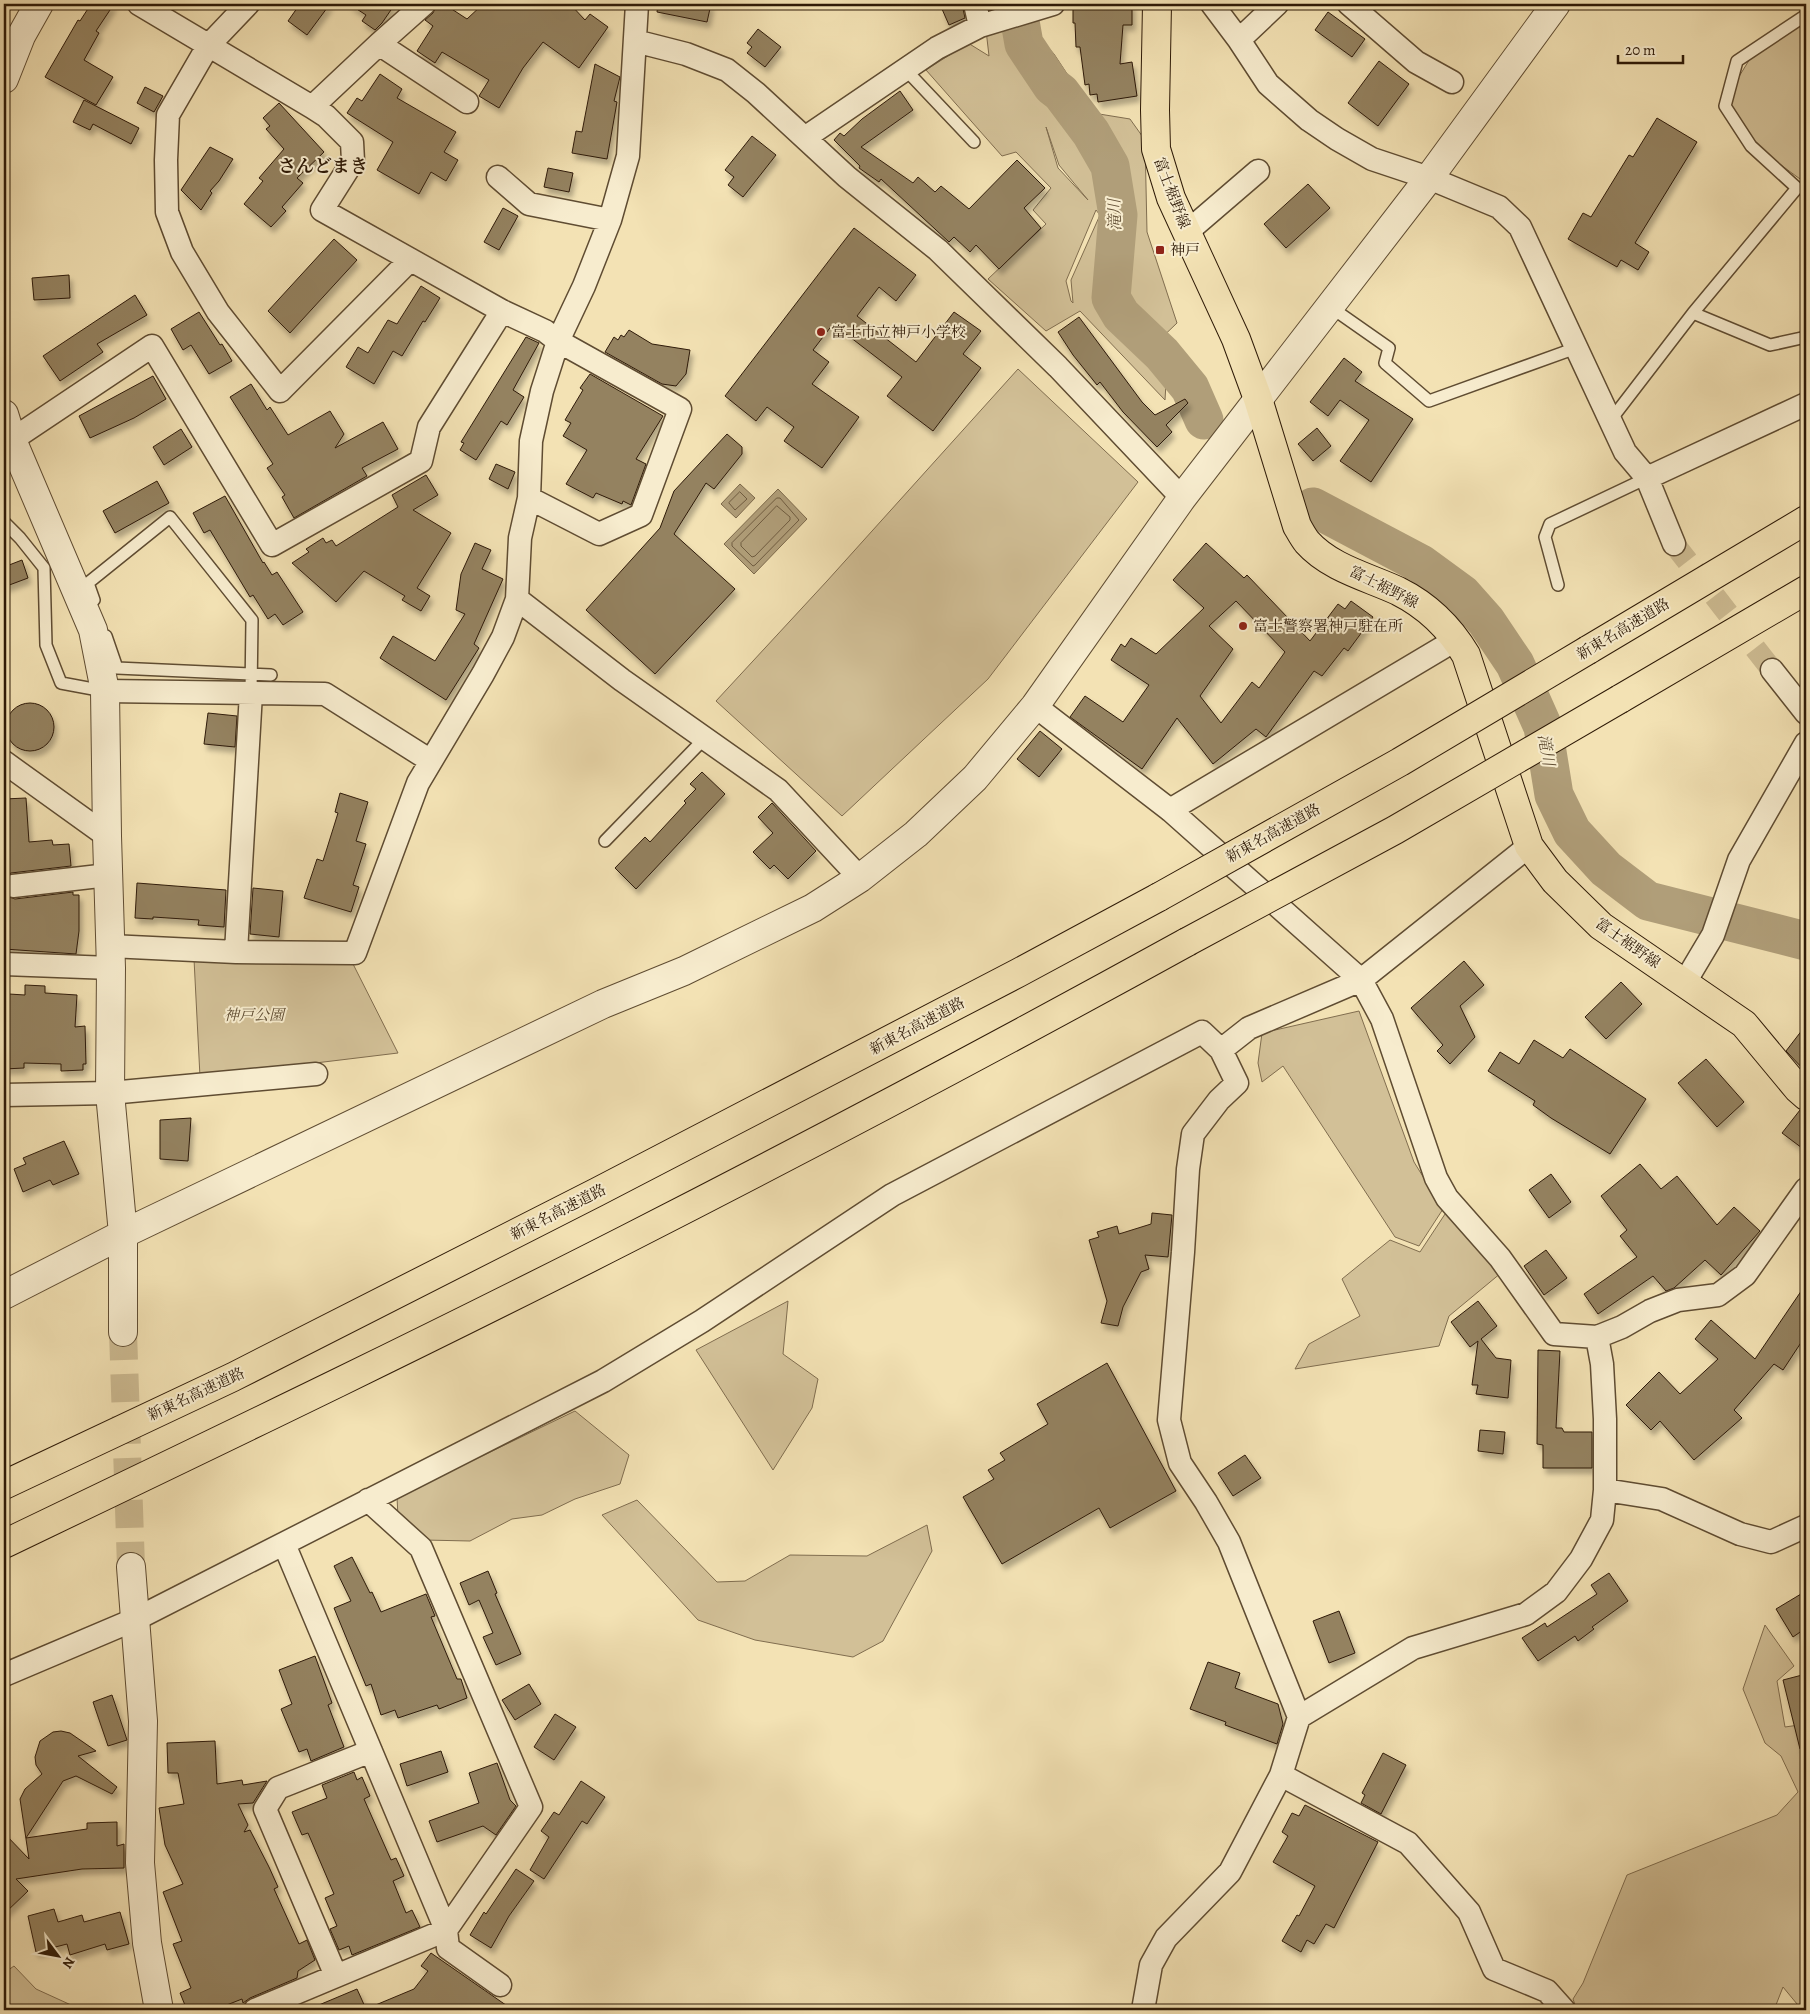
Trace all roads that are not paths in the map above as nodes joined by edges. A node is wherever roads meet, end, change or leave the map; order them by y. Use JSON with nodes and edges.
{"nodes":[{"id":1,"x":39,"y":4,"type":"edge"},
{"id":2,"x":138,"y":4,"type":"edge"},
{"id":3,"x":248,"y":4,"type":"edge"},
{"id":4,"x":424,"y":4,"type":"edge"},
{"id":5,"x":637,"y":4,"type":"edge"},
{"id":6,"x":975,"y":4,"type":"edge"},
{"id":7,"x":1053,"y":4,"type":"edge"},
{"id":8,"x":1157,"y":4,"type":"edge"},
{"id":9,"x":1212,"y":4,"type":"edge"},
{"id":10,"x":1277,"y":4,"type":"edge"},
{"id":11,"x":1349,"y":4,"type":"edge"},
{"id":12,"x":1556,"y":4,"type":"edge"},
{"id":13,"x":1806,"y":15,"type":"edge"},
{"id":14,"x":980,"y":26,"type":"junction"},
{"id":15,"x":1239,"y":40,"type":"junction"},
{"id":16,"x":635,"y":41,"type":"junction"},
{"id":17,"x":379,"y":44,"type":"junction"},
{"id":18,"x":208,"y":46,"type":"junction"},
{"id":19,"x":905,"y":70,"type":"junction"},
{"id":20,"x":4,"y":79,"type":"edge"},
{"id":21,"x":1452,"y":82,"type":"dead end"},
{"id":22,"x":467,"y":102,"type":"dead end"},
{"id":23,"x":312,"y":107,"type":"junction"},
{"id":24,"x":806,"y":137,"type":"junction"},
{"id":25,"x":974,"y":142,"type":"dead end"},
{"id":26,"x":1258,"y":171,"type":"dead end"},
{"id":27,"x":498,"y":178,"type":"dead end"},
{"id":28,"x":1429,"y":178,"type":"junction"},
{"id":29,"x":1802,"y":189,"type":"edge"},
{"id":30,"x":610,"y":220,"type":"junction"},
{"id":31,"x":1187,"y":232,"type":"junction"},
{"id":32,"x":410,"y":260,"type":"junction"},
{"id":33,"x":1330,"y":306,"type":"junction"},
{"id":34,"x":502,"y":311,"type":"junction"},
{"id":35,"x":1693,"y":313,"type":"junction"},
{"id":36,"x":1806,"y":337,"type":"edge"},
{"id":37,"x":558,"y":341,"type":"junction"},
{"id":38,"x":1576,"y":348,"type":"junction"},
{"id":39,"x":1258,"y":398,"type":"junction"},
{"id":40,"x":1806,"y":404,"type":"edge"},
{"id":41,"x":4,"y":414,"type":"edge"},
{"id":42,"x":1610,"y":420,"type":"junction"},
{"id":43,"x":8,"y":443,"type":"edge"},
{"id":44,"x":1647,"y":478,"type":"junction"},
{"id":45,"x":528,"y":498,"type":"junction"},
{"id":46,"x":1182,"y":498,"type":"junction"},
{"id":47,"x":1806,"y":520,"type":"edge"},
{"id":48,"x":4,"y":522,"type":"edge"},
{"id":49,"x":1674,"y":544,"type":"tunnel mouth"},
{"id":50,"x":1558,"y":585,"type":"dead end"},
{"id":51,"x":1806,"y":590,"type":"edge"},
{"id":52,"x":517,"y":599,"type":"junction"},
{"id":53,"x":1457,"y":640,"type":"junction"},
{"id":54,"x":1772,"y":670,"type":"tunnel mouth"},
{"id":55,"x":271,"y":675,"type":"dead end"},
{"id":56,"x":251,"y":684,"type":"junction"},
{"id":57,"x":106,"y":691,"type":"junction"},
{"id":58,"x":1035,"y":706,"type":"junction"},
{"id":59,"x":1806,"y":713,"type":"edge"},
{"id":60,"x":705,"y":738,"type":"junction"},
{"id":61,"x":1806,"y":742,"type":"edge"},
{"id":62,"x":431,"y":761,"type":"junction"},
{"id":63,"x":4,"y":762,"type":"edge"},
{"id":64,"x":1170,"y":810,"type":"junction"},
{"id":65,"x":107,"y":836,"type":"junction"},
{"id":66,"x":605,"y":841,"type":"dead end"},
{"id":67,"x":1530,"y":846,"type":"junction"},
{"id":68,"x":108,"y":875,"type":"junction"},
{"id":69,"x":860,"y":878,"type":"junction"},
{"id":70,"x":13,"y":886,"type":"dead end"},
{"id":71,"x":236,"y":952,"type":"junction"},
{"id":72,"x":111,"y":957,"type":"junction"},
{"id":73,"x":4,"y":964,"type":"edge"},
{"id":74,"x":1361,"y":980,"type":"junction"},
{"id":75,"x":1685,"y":982,"type":"junction"},
{"id":76,"x":1222,"y":1050,"type":"junction"},
{"id":77,"x":316,"y":1074,"type":"dead end"},
{"id":78,"x":110,"y":1093,"type":"junction"},
{"id":79,"x":4,"y":1094,"type":"edge"},
{"id":80,"x":1806,"y":1096,"type":"edge"},
{"id":81,"x":1806,"y":1189,"type":"edge"},
{"id":82,"x":123,"y":1234,"type":"junction"},
{"id":83,"x":4,"y":1295,"type":"edge"},
{"id":84,"x":123,"y":1332,"type":"tunnel mouth"},
{"id":85,"x":1596,"y":1337,"type":"junction"},
{"id":86,"x":4,"y":1485,"type":"edge"},
{"id":87,"x":1605,"y":1490,"type":"junction"},
{"id":88,"x":368,"y":1500,"type":"junction"},
{"id":89,"x":1806,"y":1526,"type":"edge"},
{"id":90,"x":4,"y":1544,"type":"edge"},
{"id":91,"x":284,"y":1544,"type":"junction"},
{"id":92,"x":131,"y":1567,"type":"tunnel mouth"},
{"id":93,"x":136,"y":1619,"type":"junction"},
{"id":94,"x":4,"y":1674,"type":"edge"},
{"id":95,"x":1299,"y":1717,"type":"junction"},
{"id":96,"x":371,"y":1751,"type":"junction"},
{"id":97,"x":1281,"y":1776,"type":"junction"},
{"id":98,"x":446,"y":1930,"type":"junction"},
{"id":99,"x":336,"y":1976,"type":"junction"},
{"id":100,"x":500,"y":1985,"type":"dead end"},
{"id":101,"x":159,"y":2010,"type":"edge"},
{"id":102,"x":255,"y":2010,"type":"edge"},
{"id":103,"x":1143,"y":2010,"type":"edge"},
{"id":104,"x":1564,"y":2010,"type":"edge"}],
"edges":[{"from":1,"to":20,"type":"street"},
{"from":2,"to":18,"type":"street"},
{"from":3,"to":18,"type":"street"},
{"from":4,"to":17,"type":"street"},
{"from":5,"to":16,"type":"street"},
{"from":6,"to":14,"type":"street"},
{"from":7,"to":14,"type":"street"},
{"from":8,"to":31,"type":"main road","name":"富士裾野線"},
{"from":9,"to":15,"type":"street"},
{"from":10,"to":15,"type":"street"},
{"from":11,"to":21,"type":"street"},
{"from":12,"to":28,"type":"street"},
{"from":13,"to":29,"type":"lane"},
{"from":14,"to":19,"type":"street"},
{"from":15,"to":28,"type":"street"},
{"from":16,"to":24,"type":"street"},
{"from":16,"to":30,"type":"street"},
{"from":17,"to":22,"type":"street"},
{"from":17,"to":23,"type":"street"},
{"from":18,"to":23,"type":"street"},
{"from":18,"to":32,"type":"street"},
{"from":19,"to":24,"type":"street"},
{"from":19,"to":25,"type":"lane"},
{"from":23,"to":32,"type":"street"},
{"from":24,"to":46,"type":"street"},
{"from":26,"to":31,"type":"street"},
{"from":27,"to":30,"type":"street"},
{"from":28,"to":33,"type":"street"},
{"from":28,"to":38,"type":"street"},
{"from":29,"to":35,"type":"lane"},
{"from":30,"to":37,"type":"street"},
{"from":31,"to":39,"type":"main road","name":"富士裾野線"},
{"from":32,"to":34,"type":"street"},
{"from":33,"to":38,"type":"lane"},
{"from":33,"to":39,"type":"street"},
{"from":34,"to":37,"type":"street"},
{"from":34,"to":43,"type":"street"},
{"from":35,"to":36,"type":"lane"},
{"from":35,"to":42,"type":"lane"},
{"from":37,"to":45,"type":"street"},
{"from":37,"to":45,"type":"street"},
{"from":38,"to":42,"type":"street"},
{"from":39,"to":46,"type":"street"},
{"from":39,"to":53,"type":"main road","name":"富士裾野線"},
{"from":40,"to":44,"type":"street"},
{"from":41,"to":43,"type":"street"},
{"from":42,"to":44,"type":"street"},
{"from":43,"to":57,"type":"street"},
{"from":44,"to":49,"type":"street"},
{"from":44,"to":50,"type":"lane"},
{"from":45,"to":52,"type":"street"},
{"from":46,"to":58,"type":"street"},
{"from":47,"to":86,"type":"main road","name":"新東名高速道路","bridge":true},
{"from":48,"to":57,"type":"lane"},
{"from":51,"to":90,"type":"main road","bridge":true},
{"from":52,"to":60,"type":"street"},
{"from":52,"to":62,"type":"street"},
{"from":53,"to":64,"type":"street"},
{"from":53,"to":67,"type":"main road","name":"富士裾野線"},
{"from":54,"to":59,"type":"street"},
{"from":55,"to":56,"type":"lane"},
{"from":56,"to":56,"type":"lane"},
{"from":56,"to":57,"type":"street"},
{"from":56,"to":62,"type":"street"},
{"from":56,"to":71,"type":"street"},
{"from":57,"to":65,"type":"street"},
{"from":58,"to":64,"type":"street"},
{"from":58,"to":69,"type":"street"},
{"from":60,"to":66,"type":"lane"},
{"from":60,"to":69,"type":"street"},
{"from":61,"to":75,"type":"street"},
{"from":62,"to":71,"type":"street"},
{"from":63,"to":65,"type":"street"},
{"from":64,"to":74,"type":"street"},
{"from":65,"to":68,"type":"street"},
{"from":67,"to":74,"type":"street"},
{"from":67,"to":75,"type":"main road","name":"富士裾野線"},
{"from":68,"to":70,"type":"street"},
{"from":68,"to":72,"type":"street"},
{"from":69,"to":82,"type":"street"},
{"from":71,"to":72,"type":"street"},
{"from":72,"to":73,"type":"street"},
{"from":72,"to":78,"type":"street"},
{"from":74,"to":76,"type":"street"},
{"from":74,"to":85,"type":"street"},
{"from":75,"to":80,"type":"main road","name":"富士裾野線"},
{"from":76,"to":88,"type":"street"},
{"from":76,"to":95,"type":"street"},
{"from":77,"to":78,"type":"street"},
{"from":78,"to":79,"type":"street"},
{"from":78,"to":82,"type":"street"},
{"from":81,"to":85,"type":"street"},
{"from":82,"to":83,"type":"street"},
{"from":82,"to":84,"type":"street"},
{"from":85,"to":87,"type":"street"},
{"from":87,"to":89,"type":"street"},
{"from":87,"to":95,"type":"street"},
{"from":88,"to":91,"type":"street"},
{"from":88,"to":98,"type":"street"},
{"from":91,"to":93,"type":"street"},
{"from":91,"to":96,"type":"street"},
{"from":92,"to":93,"type":"street"},
{"from":93,"to":94,"type":"street"},
{"from":93,"to":101,"type":"street"},
{"from":95,"to":97,"type":"street"},
{"from":96,"to":98,"type":"street"},
{"from":96,"to":99,"type":"street"},
{"from":97,"to":103,"type":"street"},
{"from":97,"to":104,"type":"street"},
{"from":98,"to":99,"type":"street"},
{"from":98,"to":100,"type":"street"},
{"from":99,"to":102,"type":"street"}]}
